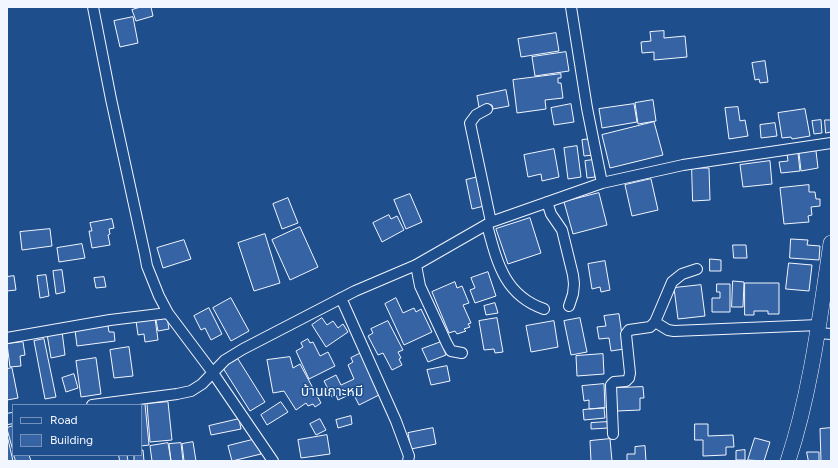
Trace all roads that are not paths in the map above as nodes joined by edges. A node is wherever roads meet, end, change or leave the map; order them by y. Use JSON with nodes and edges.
{"nodes":[{"id":1,"x":93,"y":7,"type":"edge"},
{"id":2,"x":571,"y":7,"type":"edge"},
{"id":3,"x":487,"y":109,"type":"dead end"},
{"id":4,"x":831,"y":144,"type":"edge"},
{"id":5,"x":602,"y":183,"type":"junction"},
{"id":6,"x":547,"y":202,"type":"junction"},
{"id":7,"x":489,"y":223,"type":"junction"},
{"id":8,"x":831,"y":243,"type":"edge"},
{"id":9,"x":416,"y":265,"type":"junction"},
{"id":10,"x":697,"y":269,"type":"dead end"},
{"id":11,"x":341,"y":298,"type":"junction"},
{"id":12,"x":568,"y":306,"type":"dead end"},
{"id":13,"x":544,"y":309,"type":"dead end"},
{"id":14,"x":168,"y":313,"type":"junction"},
{"id":15,"x":655,"y":322,"type":"junction"},
{"id":16,"x":823,"y":331,"type":"edge"},
{"id":17,"x":7,"y":338,"type":"edge"},
{"id":18,"x":462,"y":353,"type":"dead end"},
{"id":19,"x":214,"y":373,"type":"junction"},
{"id":20,"x":100,"y":404,"type":"edge"},
{"id":21,"x":613,"y":434,"type":"dead end"},
{"id":22,"x":269,"y":460,"type":"edge"},
{"id":23,"x":408,"y":461,"type":"edge"},
{"id":24,"x":788,"y":461,"type":"edge"}],
"edges":[{"from":1,"to":14,"type":"street"},
{"from":2,"to":5,"type":"street"},
{"from":3,"to":7,"type":"street"},
{"from":4,"to":5,"type":"street"},
{"from":5,"to":6,"type":"street"},
{"from":6,"to":7,"type":"street"},
{"from":6,"to":12,"type":"street"},
{"from":7,"to":9,"type":"street"},
{"from":7,"to":13,"type":"street"},
{"from":8,"to":16,"type":"street"},
{"from":9,"to":11,"type":"street"},
{"from":9,"to":18,"type":"street"},
{"from":10,"to":15,"type":"street"},
{"from":11,"to":19,"type":"street"},
{"from":11,"to":23,"type":"street"},
{"from":14,"to":17,"type":"street"},
{"from":14,"to":19,"type":"street"},
{"from":15,"to":16,"type":"street"},
{"from":15,"to":21,"type":"street"},
{"from":16,"to":24,"type":"street"},
{"from":19,"to":20,"type":"street"},
{"from":19,"to":22,"type":"street"}]}
